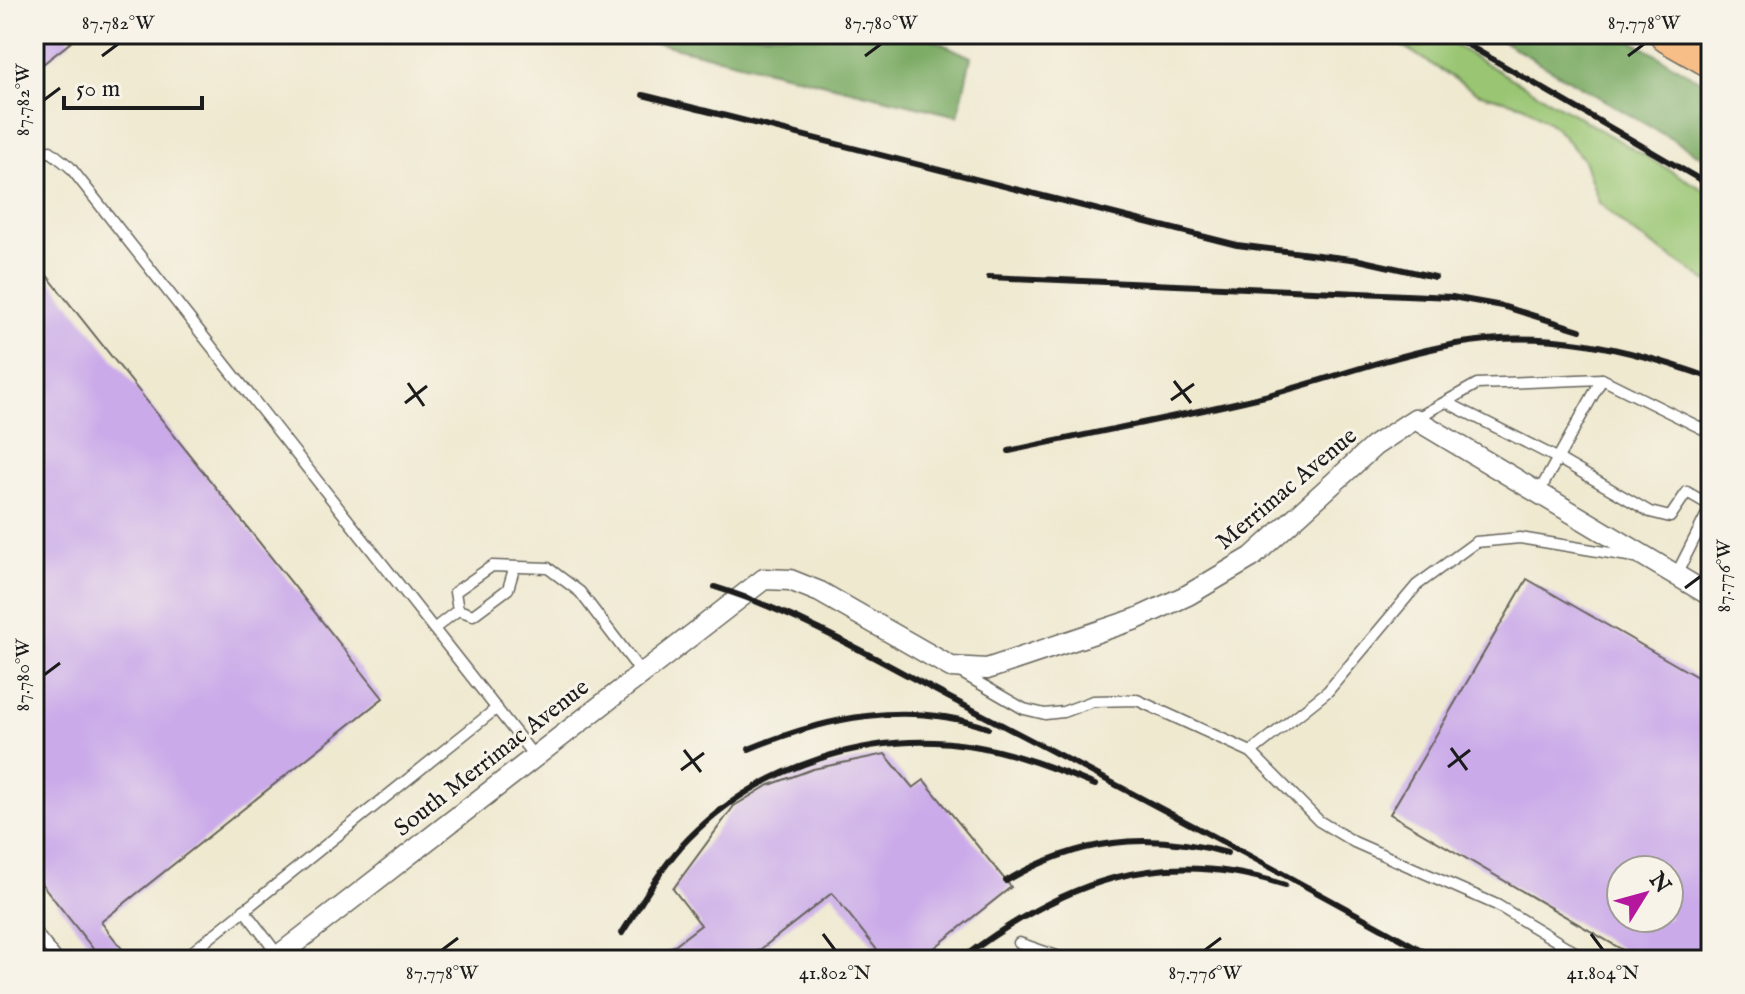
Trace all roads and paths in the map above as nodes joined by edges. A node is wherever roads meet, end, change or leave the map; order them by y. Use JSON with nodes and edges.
{"nodes":[{"id":1,"x":1669,"y":34,"type":"edge"},
{"id":2,"x":1711,"y":58,"type":"edge"},
{"id":3,"x":34,"y":158,"type":"edge"},
{"id":4,"x":1602,"y":379,"type":"junction"},
{"id":5,"x":1446,"y":402,"type":"junction"},
{"id":6,"x":1415,"y":419,"type":"junction"},
{"id":7,"x":1711,"y":433,"type":"edge"},
{"id":8,"x":1557,"y":458,"type":"junction"},
{"id":9,"x":1539,"y":492,"type":"junction"},
{"id":10,"x":1653,"y":561,"type":"junction"},
{"id":11,"x":514,"y":569,"type":"junction"},
{"id":12,"x":1676,"y":575,"type":"junction"},
{"id":13,"x":740,"y":595,"type":"joint"},
{"id":14,"x":1711,"y":596,"type":"edge"},
{"id":15,"x":458,"y":610,"type":"junction"},
{"id":16,"x":435,"y":628,"type":"junction"},
{"id":17,"x":951,"y":667,"type":"junction"},
{"id":18,"x":641,"y":672,"type":"junction"},
{"id":19,"x":497,"y":708,"type":"junction"},
{"id":20,"x":1251,"y":752,"type":"junction"},
{"id":21,"x":534,"y":756,"type":"junction"},
{"id":22,"x":244,"y":910,"type":"junction"},
{"id":23,"x":34,"y":930,"type":"edge"},
{"id":24,"x":1019,"y":943,"type":"dead end"},
{"id":25,"x":276,"y":958,"type":"edge"},
{"id":26,"x":58,"y":960,"type":"edge"},
{"id":27,"x":182,"y":960,"type":"edge"},
{"id":28,"x":1068,"y":960,"type":"edge"},
{"id":29,"x":1588,"y":960,"type":"edge"}],
"edges":[{"from":1,"to":2,"type":"highway"},
{"from":3,"to":16,"type":"lane"},
{"from":4,"to":5,"type":"lane"},
{"from":4,"to":7,"type":"lane"},
{"from":4,"to":8,"type":"lane"},
{"from":5,"to":6,"type":"lane"},
{"from":5,"to":8,"type":"lane"},
{"from":6,"to":9,"type":"street"},
{"from":6,"to":17,"type":"street","name":"Merrimac Avenue"},
{"from":8,"to":9,"type":"lane"},
{"from":8,"to":12,"type":"lane"},
{"from":9,"to":10,"type":"street"},
{"from":10,"to":12,"type":"street"},
{"from":10,"to":20,"type":"lane"},
{"from":11,"to":15,"type":"lane"},
{"from":11,"to":15,"type":"lane"},
{"from":11,"to":18,"type":"lane"},
{"from":12,"to":14,"type":"street"},
{"from":13,"to":17,"type":"street","name":"Merrimac Avenue"},
{"from":13,"to":18,"type":"street","name":"South Merrimac Avenue"},
{"from":15,"to":16,"type":"lane"},
{"from":16,"to":19,"type":"lane"},
{"from":17,"to":20,"type":"lane"},
{"from":18,"to":21,"type":"street","name":"South Merrimac Avenue"},
{"from":19,"to":21,"type":"lane"},
{"from":19,"to":22,"type":"lane"},
{"from":20,"to":29,"type":"lane"},
{"from":21,"to":25,"type":"street","name":"South Merrimac Avenue"},
{"from":22,"to":25,"type":"lane"},
{"from":22,"to":27,"type":"lane"},
{"from":23,"to":26,"type":"lane"},
{"from":24,"to":28,"type":"lane"}]}
